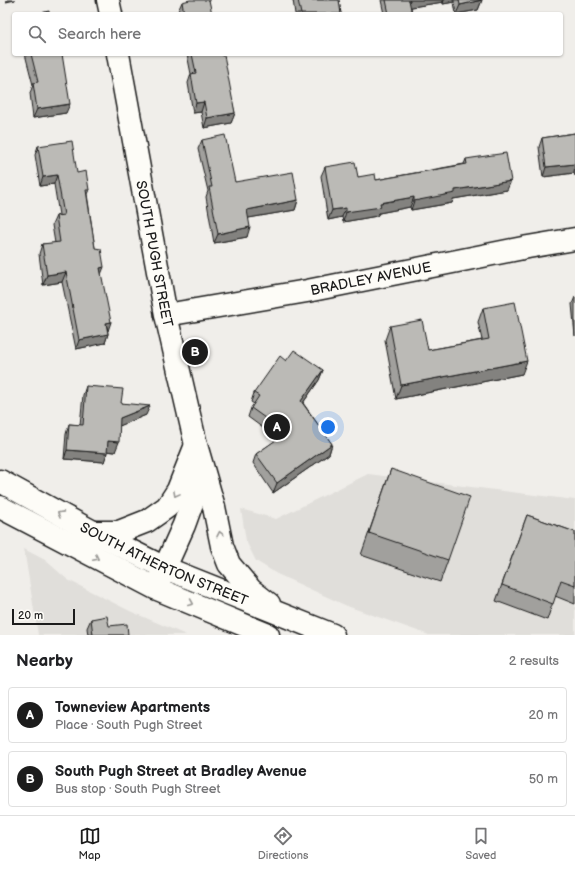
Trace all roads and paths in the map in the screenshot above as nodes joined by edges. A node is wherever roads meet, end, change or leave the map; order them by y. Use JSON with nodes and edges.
{"nodes":[{"id":1,"x":108,"y":0,"type":"edge"},
{"id":2,"x":111,"y":12,"type":"edge"},
{"id":3,"x":118,"y":56,"type":"edge"},
{"id":4,"x":575,"y":239,"type":"edge"},
{"id":5,"x":166,"y":315,"type":"junction"},
{"id":6,"x":196,"y":445,"type":"junction"},
{"id":7,"x":0,"y":481,"type":"edge"},
{"id":8,"x":0,"y":507,"type":"edge"},
{"id":9,"x":93,"y":532,"type":"junction"},
{"id":10,"x":165,"y":568,"type":"junction"},
{"id":11,"x":155,"y":588,"type":"junction"},
{"id":12,"x":286,"y":617,"type":"junction"},
{"id":13,"x":268,"y":635,"type":"edge"},
{"id":14,"x":333,"y":635,"type":"edge"}],
"edges":[{"from":1,"to":2,"type":"main road"},
{"from":3,"to":5,"type":"main road","name":"SOUTH PUGH STREET"},
{"from":4,"to":5,"type":"main road","name":"BRADLEY AVENUE"},
{"from":5,"to":6,"type":"main road","name":"SOUTH PUGH STREET"},
{"from":6,"to":9,"type":"main road","one_way":true},
{"from":6,"to":10,"type":"main road","name":"SOUTH PUGH STREET"},
{"from":12,"to":6,"type":"main road","one_way":true},
{"from":9,"to":7,"type":"main road","name":"SOUTH ATHERTON STREET","one_way":true},
{"from":8,"to":11,"type":"main road","name":"SOUTH ATHERTON STREET","one_way":true},
{"from":9,"to":10,"type":"main road","name":"SOUTH ATHERTON STREET"},
{"from":10,"to":11,"type":"main road","name":"SOUTH PUGH STREET"},
{"from":10,"to":12,"type":"main road","name":"SOUTH ATHERTON STREET"},
{"from":11,"to":13,"type":"main road","name":"SOUTH ATHERTON STREET","one_way":true},
{"from":12,"to":14,"type":"main road","name":"SOUTH ATHERTON STREET"}]}
